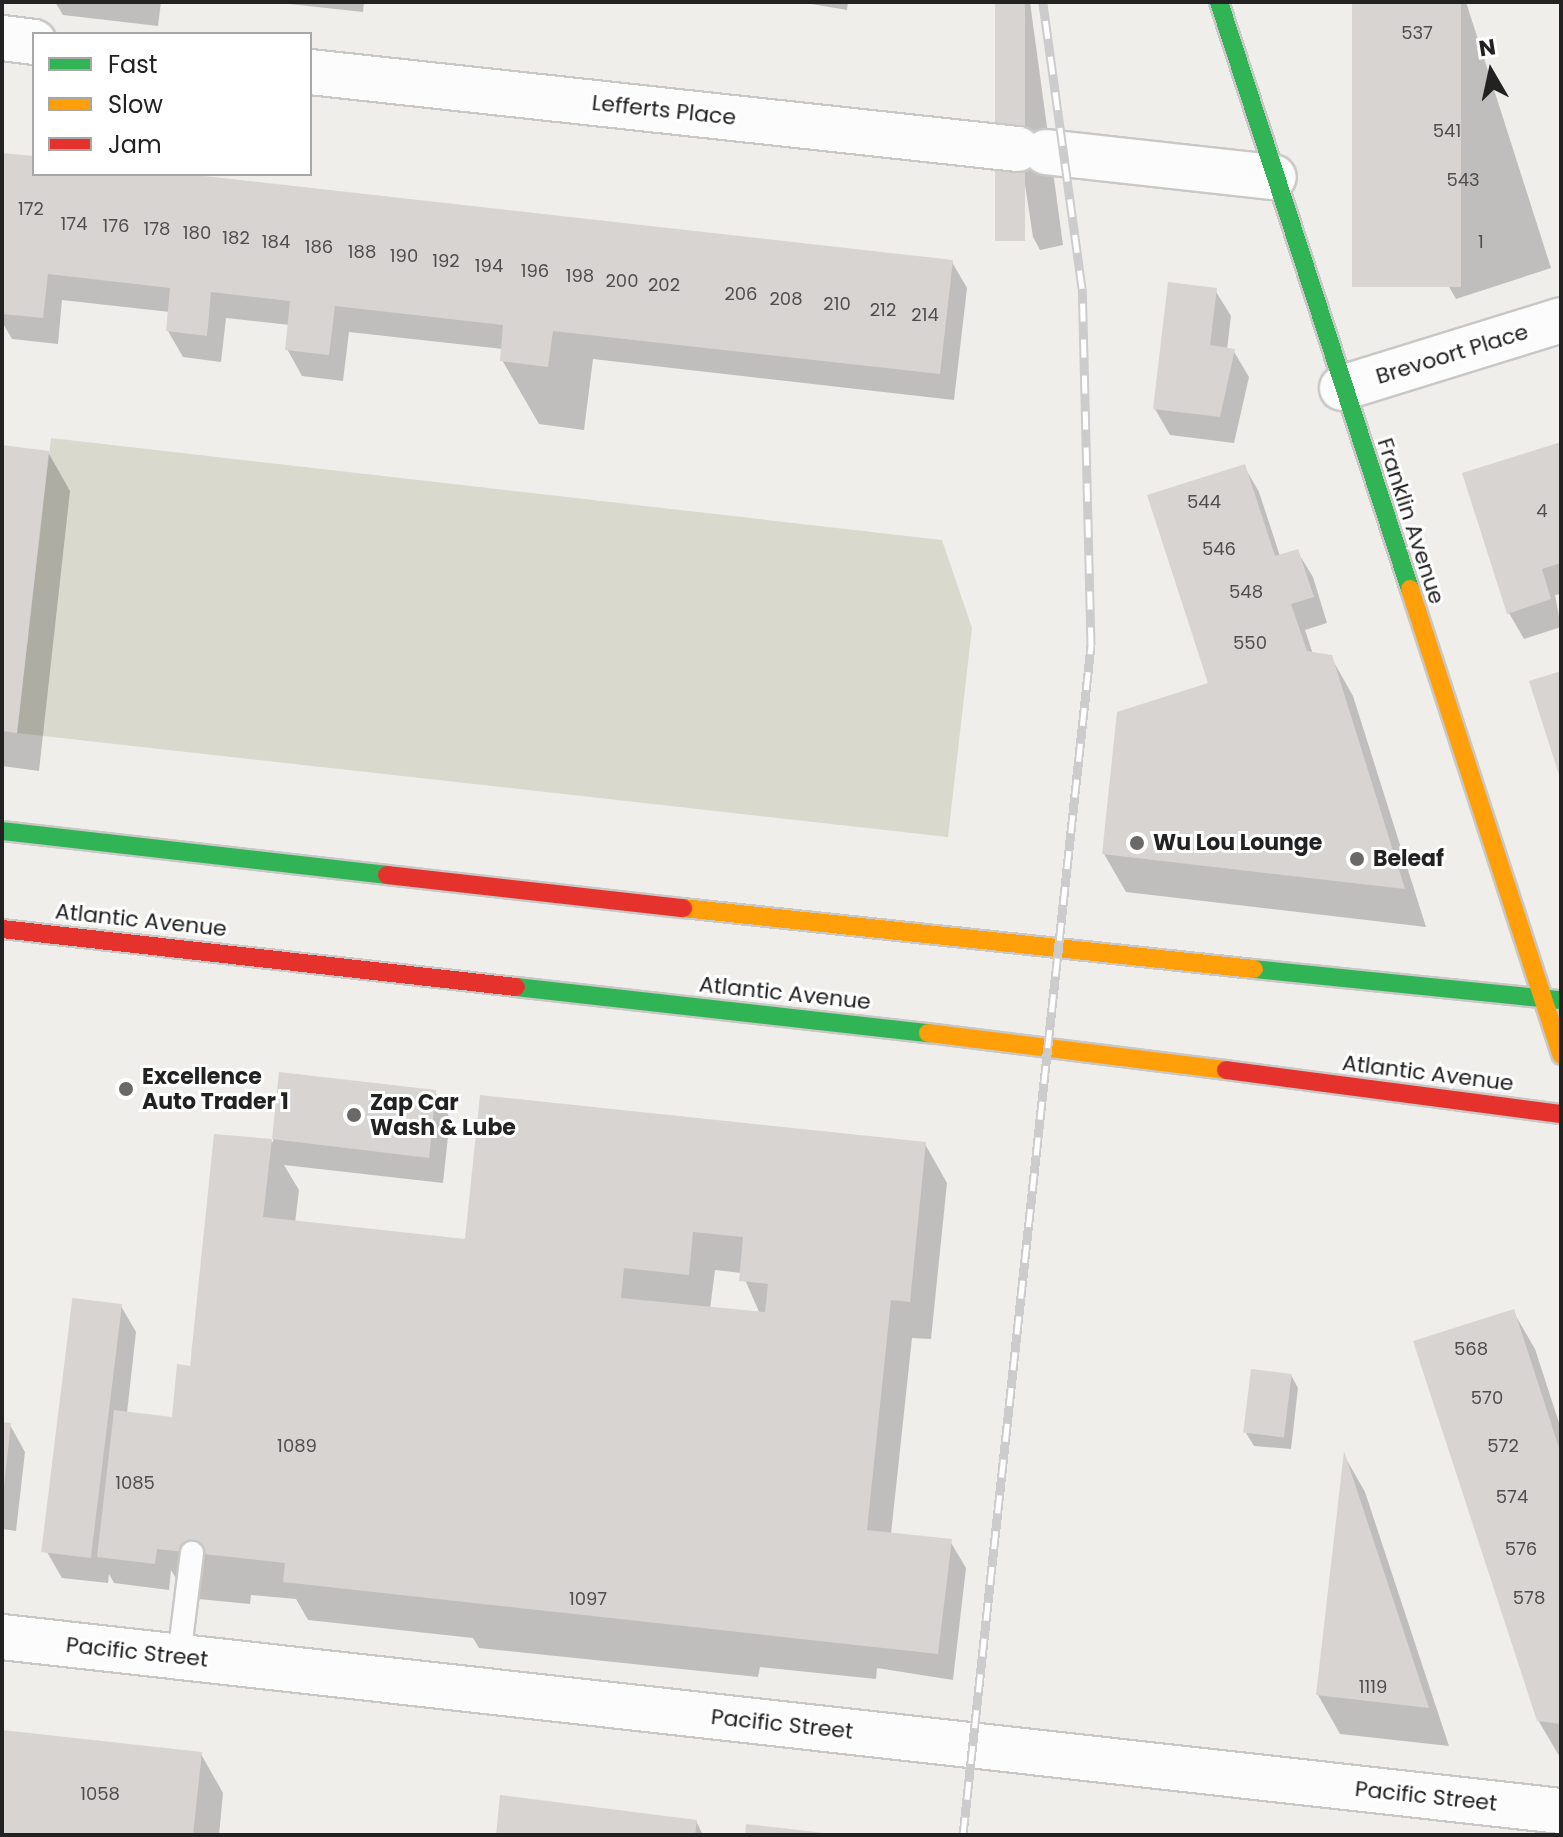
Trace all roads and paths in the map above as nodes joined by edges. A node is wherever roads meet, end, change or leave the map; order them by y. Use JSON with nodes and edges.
{"nodes":[{"id":1,"x":1219,"y":2,"type":"edge"},
{"id":2,"x":2,"y":38,"type":"edge"},
{"id":3,"x":32,"y":42,"type":"edge"},
{"id":4,"x":312,"y":72,"type":"edge"},
{"id":5,"x":1274,"y":177,"type":"junction"},
{"id":6,"x":1561,"y":320,"type":"edge"},
{"id":7,"x":1342,"y":388,"type":"junction"},
{"id":8,"x":2,"y":831,"type":"edge"},
{"id":9,"x":2,"y":929,"type":"edge"},
{"id":10,"x":1552,"y":999,"type":"edge"},
{"id":11,"x":1561,"y":1055,"type":"edge"},
{"id":12,"x":1561,"y":1114,"type":"edge"},
{"id":13,"x":192,"y":1553,"type":"dead end"},
{"id":14,"x":2,"y":1637,"type":"edge"},
{"id":15,"x":179,"y":1657,"type":"junction"},
{"id":16,"x":1561,"y":1811,"type":"edge"}],
"edges":[{"from":1,"to":5,"type":"main road","name":"Franklin Avenue"},
{"from":2,"to":3,"type":"street"},
{"from":4,"to":5,"type":"street","name":"Lefferts Place"},
{"from":5,"to":7,"type":"main road","name":"Franklin Avenue"},
{"from":6,"to":7,"type":"street","name":"Brevoort Place"},
{"from":7,"to":10,"type":"main road","name":"Franklin Avenue"},
{"from":8,"to":10,"type":"main road"},
{"from":9,"to":12,"type":"main road","name":"Atlantic Avenue"},
{"from":10,"to":11,"type":"main road","name":"Franklin Avenue"},
{"from":13,"to":15,"type":"lane"},
{"from":14,"to":15,"type":"street","name":"Pacific Street"},
{"from":15,"to":16,"type":"street","name":"Pacific Street"}]}
